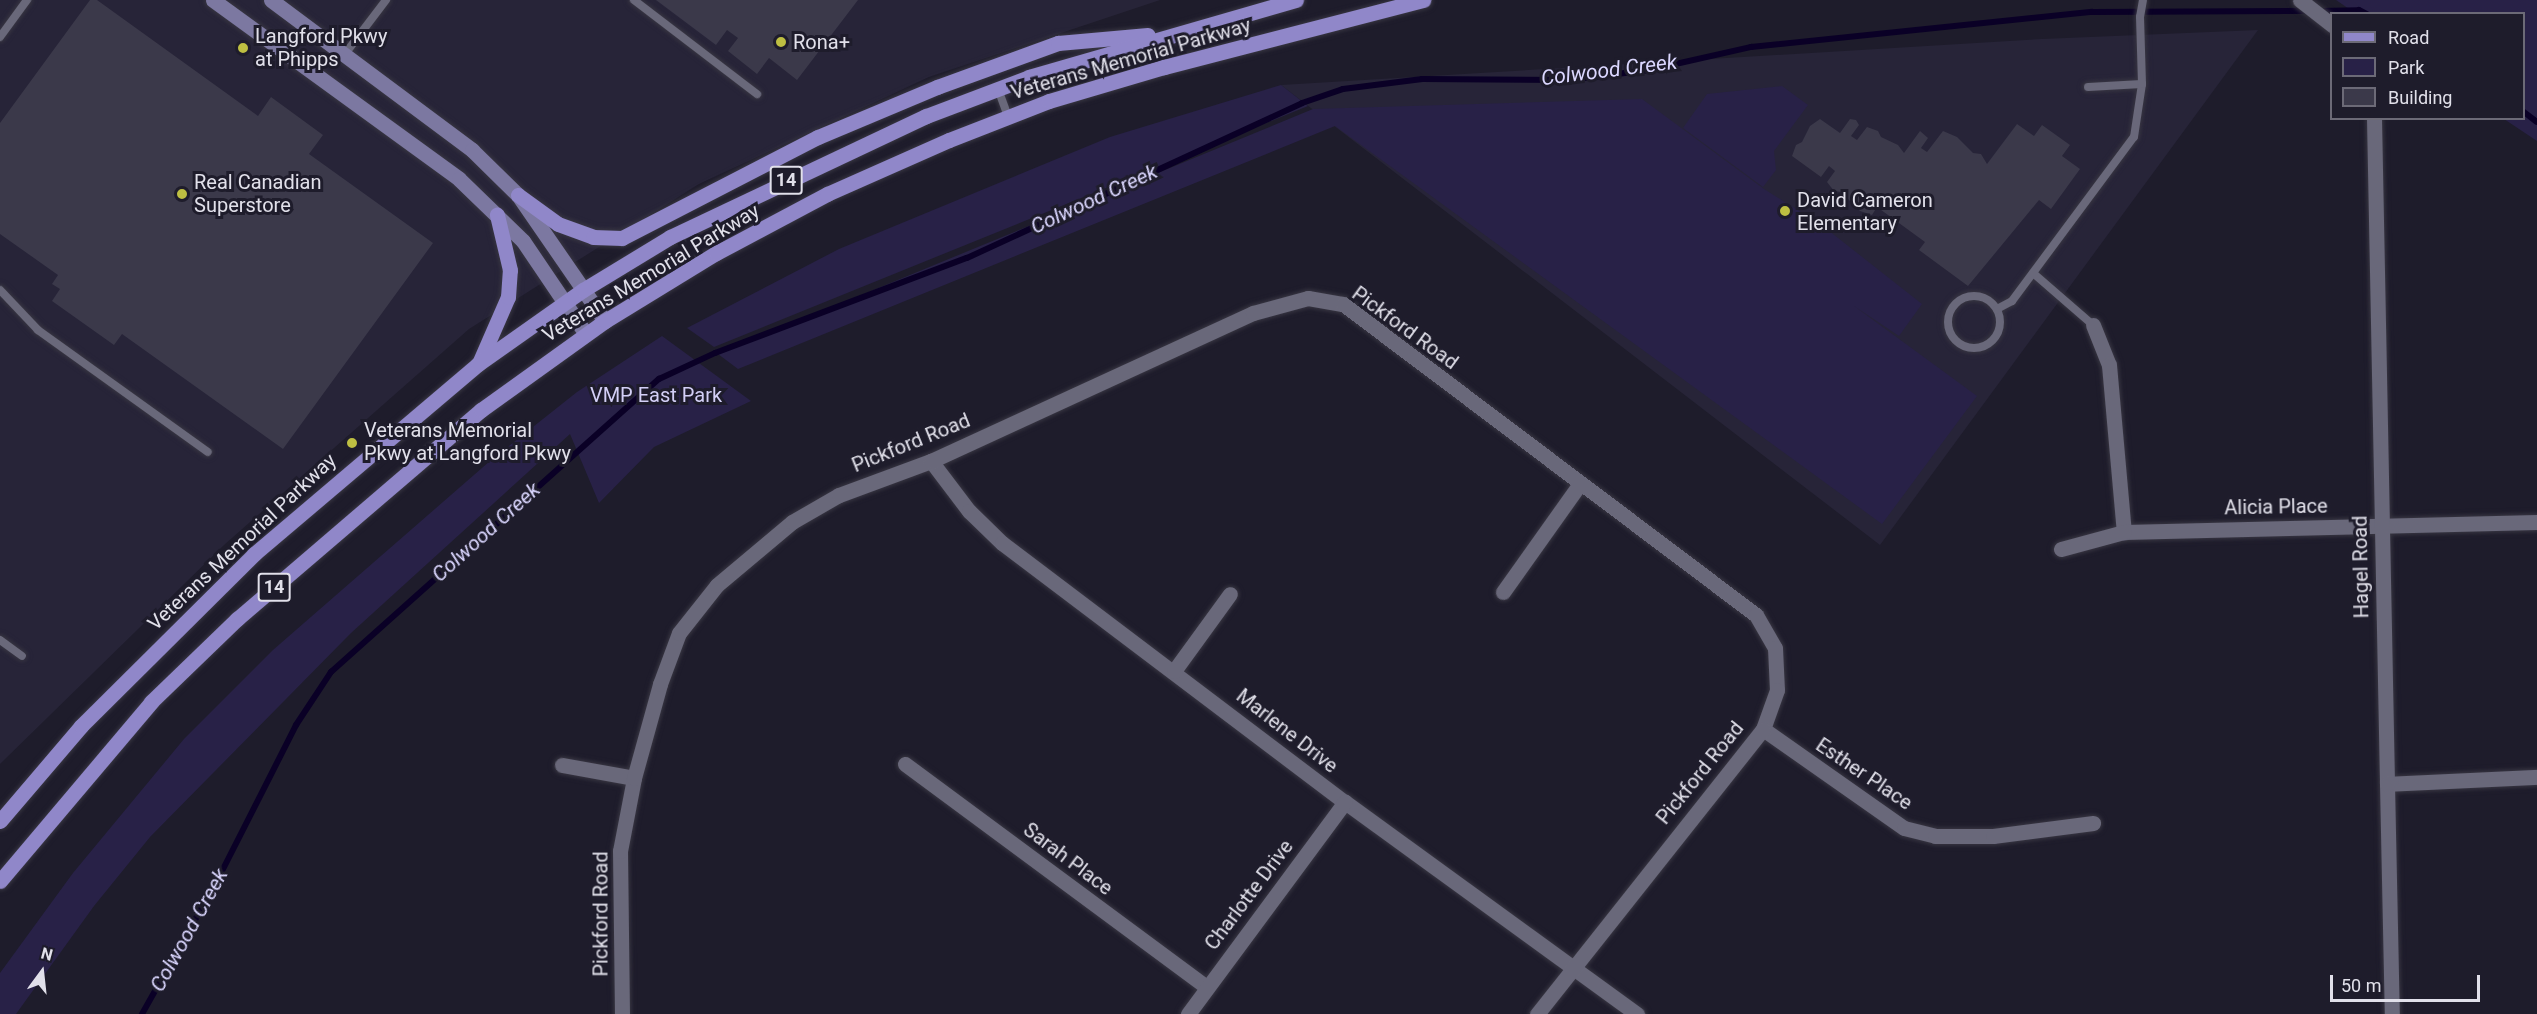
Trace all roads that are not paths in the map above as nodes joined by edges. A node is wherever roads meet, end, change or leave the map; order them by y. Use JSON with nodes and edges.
{"nodes":[{"id":1,"x":27,"y":0,"type":"edge"},
{"id":2,"x":213,"y":0,"type":"edge"},
{"id":3,"x":271,"y":0,"type":"edge"},
{"id":4,"x":386,"y":0,"type":"edge"},
{"id":5,"x":634,"y":0,"type":"edge"},
{"id":6,"x":1296,"y":0,"type":"edge"},
{"id":7,"x":1423,"y":0,"type":"edge"},
{"id":8,"x":2143,"y":0,"type":"edge"},
{"id":9,"x":2300,"y":0,"type":"edge"},
{"id":10,"x":2330,"y":24,"type":"edge"},
{"id":11,"x":1184,"y":32,"type":"junction"},
{"id":12,"x":0,"y":37,"type":"edge"},
{"id":13,"x":345,"y":54,"type":"junction"},
{"id":14,"x":2142,"y":84,"type":"junction"},
{"id":15,"x":2088,"y":87,"type":"dead end"},
{"id":16,"x":998,"y":89,"type":"junction"},
{"id":17,"x":757,"y":94,"type":"dead end"},
{"id":18,"x":1008,"y":117,"type":"junction"},
{"id":19,"x":2374,"y":120,"type":"edge"},
{"id":20,"x":518,"y":195,"type":"junction"},
{"id":21,"x":496,"y":215,"type":"junction"},
{"id":22,"x":2033,"y":273,"type":"junction"},
{"id":23,"x":0,"y":290,"type":"edge"},
{"id":24,"x":583,"y":290,"type":"junction"},
{"id":25,"x":565,"y":302,"type":"junction"},
{"id":26,"x":1997,"y":309,"type":"junction"},
{"id":27,"x":605,"y":321,"type":"junction"},
{"id":28,"x":2093,"y":325,"type":"joint"},
{"id":29,"x":586,"y":334,"type":"junction"},
{"id":30,"x":478,"y":364,"type":"junction"},
{"id":31,"x":208,"y":452,"type":"dead end"},
{"id":32,"x":931,"y":461,"type":"junction"},
{"id":33,"x":1579,"y":485,"type":"junction"},
{"id":34,"x":2537,"y":522,"type":"edge"},
{"id":35,"x":2382,"y":526,"type":"junction"},
{"id":36,"x":2124,"y":532,"type":"junction"},
{"id":37,"x":2061,"y":549,"type":"dead end"},
{"id":38,"x":1503,"y":592,"type":"dead end"},
{"id":39,"x":1230,"y":594,"type":"dead end"},
{"id":40,"x":0,"y":640,"type":"edge"},
{"id":41,"x":22,"y":656,"type":"dead end"},
{"id":42,"x":1174,"y":671,"type":"junction"},
{"id":43,"x":1763,"y":729,"type":"junction"},
{"id":44,"x":905,"y":764,"type":"dead end"},
{"id":45,"x":561,"y":765,"type":"dead end"},
{"id":46,"x":2537,"y":777,"type":"edge"},
{"id":47,"x":634,"y":778,"type":"junction"},
{"id":48,"x":2387,"y":784,"type":"junction"},
{"id":49,"x":1345,"y":802,"type":"junction"},
{"id":50,"x":0,"y":821,"type":"edge"},
{"id":51,"x":2092,"y":823,"type":"dead end"},
{"id":52,"x":0,"y":880,"type":"edge"},
{"id":53,"x":1573,"y":965,"type":"junction"},
{"id":54,"x":1206,"y":987,"type":"junction"},
{"id":55,"x":622,"y":1014,"type":"edge"},
{"id":56,"x":1188,"y":1014,"type":"edge"},
{"id":57,"x":1537,"y":1014,"type":"edge"},
{"id":58,"x":1637,"y":1014,"type":"edge"},
{"id":59,"x":2392,"y":1014,"type":"edge"}],
"edges":[{"from":1,"to":12,"type":"lane"},
{"from":2,"to":21,"type":"main road"},
{"from":3,"to":13,"type":"main road"},
{"from":4,"to":13,"type":"lane"},
{"from":5,"to":17,"type":"lane"},
{"from":6,"to":11,"type":"main road","name":"Veterans Memorial Parkway","number":"14"},
{"from":7,"to":18,"type":"main road","name":"Veterans Memorial Parkway","number":"14"},
{"from":8,"to":14,"type":"lane"},
{"from":9,"to":10,"type":"street"},
{"from":11,"to":16,"type":"main road","name":"Veterans Memorial Parkway","number":"14"},
{"from":11,"to":20,"type":"main road"},
{"from":13,"to":20,"type":"main road"},
{"from":14,"to":15,"type":"lane"},
{"from":14,"to":22,"type":"lane"},
{"from":16,"to":18,"type":"lane"},
{"from":16,"to":24,"type":"main road","name":"Veterans Memorial Parkway","number":"14"},
{"from":18,"to":27,"type":"main road","name":"Veterans Memorial Parkway","number":"14"},
{"from":19,"to":35,"type":"street","name":"Hagel Road"},
{"from":20,"to":24,"type":"main road"},
{"from":21,"to":25,"type":"main road"},
{"from":21,"to":30,"type":"main road"},
{"from":22,"to":26,"type":"lane"},
{"from":22,"to":28,"type":"lane"},
{"from":23,"to":31,"type":"lane"},
{"from":24,"to":25,"type":"main road","name":"Veterans Memorial Parkway","number":"14"},
{"from":24,"to":27,"type":"main road"},
{"from":25,"to":29,"type":"main road"},
{"from":25,"to":30,"type":"main road","name":"Veterans Memorial Parkway","number":"14"},
{"from":26,"to":26,"type":"lane"},
{"from":27,"to":29,"type":"main road","name":"Veterans Memorial Parkway","number":"14"},
{"from":28,"to":36,"type":"street"},
{"from":29,"to":52,"type":"main road","name":"Veterans Memorial Parkway","number":"14"},
{"from":30,"to":50,"type":"main road","name":"Veterans Memorial Parkway","number":"14"},
{"from":32,"to":33,"type":"street","name":"Pickford Road"},
{"from":32,"to":42,"type":"street","name":"Marlene Drive"},
{"from":32,"to":47,"type":"street","name":"Pickford Road"},
{"from":33,"to":38,"type":"street"},
{"from":33,"to":43,"type":"street","name":"Pickford Road"},
{"from":34,"to":35,"type":"street","name":"Alicia Place"},
{"from":35,"to":36,"type":"street","name":"Alicia Place"},
{"from":35,"to":48,"type":"street","name":"Hagel Road"},
{"from":36,"to":37,"type":"street","name":"Alicia Place"},
{"from":39,"to":42,"type":"street"},
{"from":40,"to":41,"type":"lane"},
{"from":42,"to":49,"type":"street","name":"Marlene Drive"},
{"from":43,"to":51,"type":"street","name":"Esther Place"},
{"from":43,"to":53,"type":"street","name":"Pickford Road"},
{"from":44,"to":54,"type":"street","name":"Sarah Place"},
{"from":45,"to":47,"type":"street"},
{"from":46,"to":48,"type":"street"},
{"from":47,"to":55,"type":"street","name":"Pickford Road"},
{"from":48,"to":59,"type":"street","name":"Hagel Road"},
{"from":49,"to":53,"type":"street","name":"Marlene Drive"},
{"from":49,"to":54,"type":"street","name":"Charlotte Drive"},
{"from":53,"to":57,"type":"street","name":"Pickford Road"},
{"from":53,"to":58,"type":"street","name":"Marlene Drive"},
{"from":54,"to":56,"type":"street","name":"Charlotte Drive"}]}
